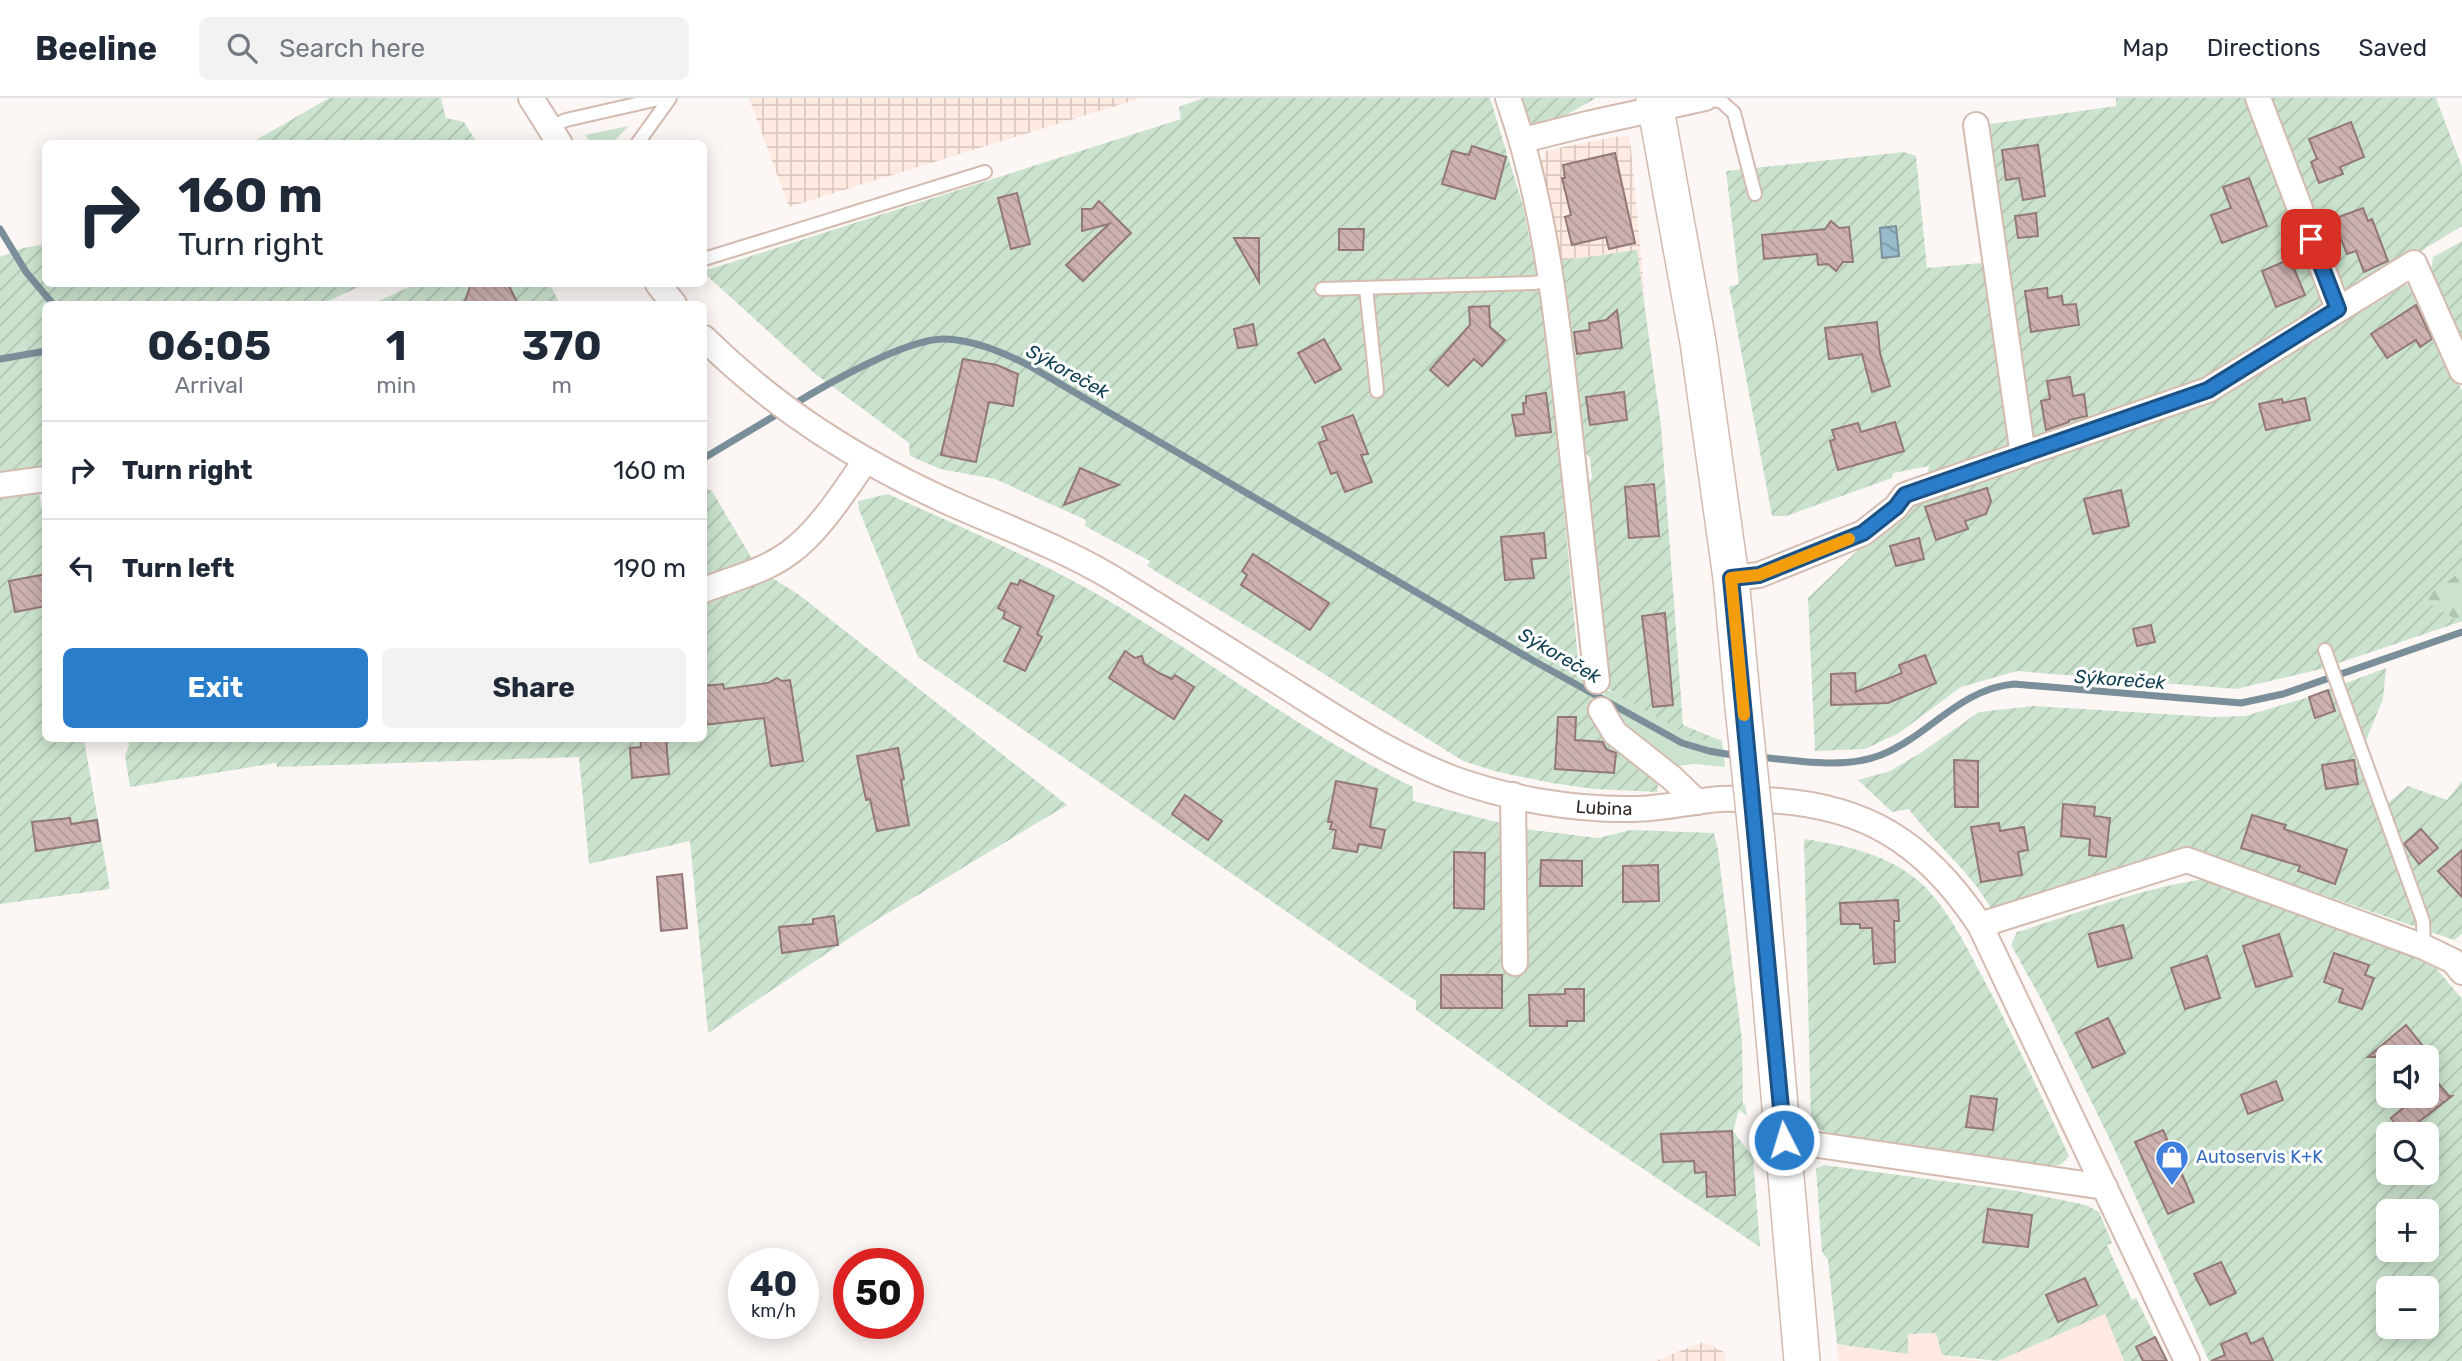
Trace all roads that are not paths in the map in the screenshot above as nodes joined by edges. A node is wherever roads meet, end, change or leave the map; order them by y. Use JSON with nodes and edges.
{"nodes":[{"id":1,"x":531,"y":98,"type":"edge"},
{"id":2,"x":663,"y":98,"type":"edge"},
{"id":3,"x":670,"y":98,"type":"edge"},
{"id":4,"x":1508,"y":98,"type":"edge"},
{"id":5,"x":1705,"y":98,"type":"edge"},
{"id":6,"x":2258,"y":98,"type":"edge"},
{"id":7,"x":1656,"y":104,"type":"edge"},
{"id":8,"x":1976,"y":125,"type":"dead end"},
{"id":9,"x":555,"y":135,"type":"edge"},
{"id":10,"x":640,"y":140,"type":"edge"},
{"id":11,"x":1523,"y":140,"type":"junction"},
{"id":12,"x":985,"y":172,"type":"dead end"},
{"id":13,"x":1755,"y":194,"type":"dead end"},
{"id":14,"x":707,"y":258,"type":"edge"},
{"id":15,"x":1551,"y":280,"type":"junction"},
{"id":16,"x":660,"y":287,"type":"edge"},
{"id":17,"x":1366,"y":288,"type":"junction"},
{"id":18,"x":1322,"y":289,"type":"dead end"},
{"id":19,"x":672,"y":301,"type":"edge"},
{"id":20,"x":2338,"y":309,"type":"junction"},
{"id":21,"x":707,"y":341,"type":"edge"},
{"id":22,"x":2462,"y":372,"type":"edge"},
{"id":23,"x":1377,"y":391,"type":"dead end"},
{"id":24,"x":2023,"y":455,"type":"junction"},
{"id":25,"x":866,"y":460,"type":"junction"},
{"id":26,"x":42,"y":480,"type":"edge"},
{"id":27,"x":0,"y":485,"type":"edge"},
{"id":28,"x":1731,"y":578,"type":"junction"},
{"id":29,"x":707,"y":589,"type":"edge"},
{"id":30,"x":2327,"y":655,"type":"dead end"},
{"id":31,"x":1597,"y":681,"type":"dead end"},
{"id":32,"x":1601,"y":710,"type":"dead end"},
{"id":33,"x":1513,"y":795,"type":"junction"},
{"id":34,"x":1697,"y":802,"type":"junction"},
{"id":35,"x":1980,"y":925,"type":"junction"},
{"id":36,"x":2424,"y":947,"type":"junction"},
{"id":37,"x":2459,"y":962,"type":"edge"},
{"id":38,"x":1515,"y":963,"type":"dead end"},
{"id":39,"x":1784,"y":1140,"type":"junction"},
{"id":40,"x":2105,"y":1187,"type":"junction"},
{"id":41,"x":1802,"y":1361,"type":"edge"},
{"id":42,"x":2187,"y":1361,"type":"edge"}],
"edges":[{"from":1,"to":9,"type":"street"},
{"from":2,"to":9,"type":"lane"},
{"from":3,"to":10,"type":"lane"},
{"from":4,"to":11,"type":"street"},
{"from":5,"to":7,"type":"street"},
{"from":5,"to":13,"type":"lane"},
{"from":6,"to":20,"type":"street"},
{"from":7,"to":11,"type":"street"},
{"from":7,"to":28,"type":"main road"},
{"from":8,"to":24,"type":"street"},
{"from":11,"to":15,"type":"street"},
{"from":12,"to":14,"type":"lane"},
{"from":15,"to":17,"type":"lane"},
{"from":15,"to":31,"type":"street"},
{"from":16,"to":19,"type":"street"},
{"from":17,"to":18,"type":"lane"},
{"from":17,"to":23,"type":"lane"},
{"from":20,"to":22,"type":"street"},
{"from":20,"to":24,"type":"street"},
{"from":21,"to":25,"type":"street","name":"Lubina"},
{"from":24,"to":28,"type":"street"},
{"from":25,"to":29,"type":"street"},
{"from":25,"to":33,"type":"street","name":"Lubina"},
{"from":26,"to":27,"type":"street"},
{"from":28,"to":39,"type":"main road","bridge":true},
{"from":30,"to":36,"type":"lane"},
{"from":32,"to":34,"type":"street"},
{"from":33,"to":34,"type":"street","name":"Lubina"},
{"from":33,"to":38,"type":"street"},
{"from":34,"to":35,"type":"street","name":"Lubina"},
{"from":35,"to":36,"type":"street"},
{"from":35,"to":40,"type":"street","name":"Lubina"},
{"from":36,"to":37,"type":"street"},
{"from":39,"to":40,"type":"street"},
{"from":39,"to":41,"type":"main road"},
{"from":40,"to":42,"type":"street","name":"Lubina"}]}
